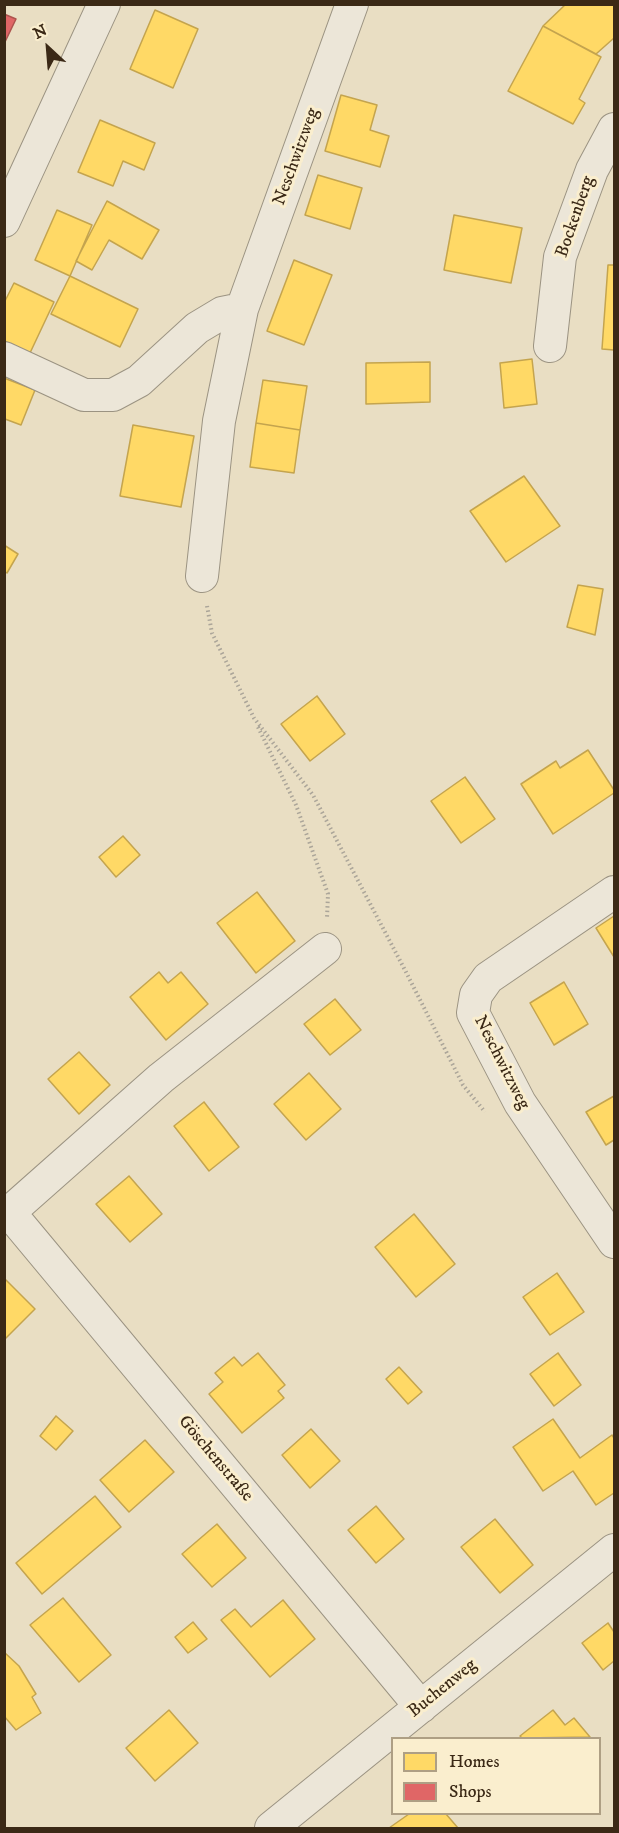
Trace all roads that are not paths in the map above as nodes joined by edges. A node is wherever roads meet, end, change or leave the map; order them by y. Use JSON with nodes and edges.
{"nodes":[{"id":1,"x":104,"y":4,"type":"edge"},
{"id":2,"x":352,"y":4,"type":"edge"},
{"id":3,"x":615,"y":129,"type":"edge"},
{"id":4,"x":4,"y":221,"type":"edge"},
{"id":5,"x":242,"y":309,"type":"junction"},
{"id":6,"x":550,"y":346,"type":"dead end"},
{"id":7,"x":4,"y":358,"type":"edge"},
{"id":8,"x":202,"y":576,"type":"road end"},
{"id":9,"x":615,"y":892,"type":"edge"},
{"id":10,"x":325,"y":950,"type":"dead end"},
{"id":11,"x":7,"y":1215,"type":"edge"},
{"id":12,"x":615,"y":1242,"type":"edge"},
{"id":13,"x":615,"y":1550,"type":"edge"},
{"id":14,"x":421,"y":1707,"type":"junction"},
{"id":15,"x":271,"y":1828,"type":"edge"}],
"edges":[{"from":1,"to":4,"type":"street"},
{"from":2,"to":5,"type":"street","name":"Neschwitzweg"},
{"from":3,"to":6,"type":"street","name":"Bockenberg"},
{"from":5,"to":7,"type":"street"},
{"from":5,"to":8,"type":"street","name":"Neschwitzweg"},
{"from":9,"to":12,"type":"street","name":"Neschwitzweg"},
{"from":10,"to":11,"type":"street","name":"Göschenstraße"},
{"from":11,"to":14,"type":"street","name":"Göschenstraße"},
{"from":13,"to":14,"type":"street","name":"Buchenweg"},
{"from":14,"to":15,"type":"street","name":"Buchenweg"}]}
